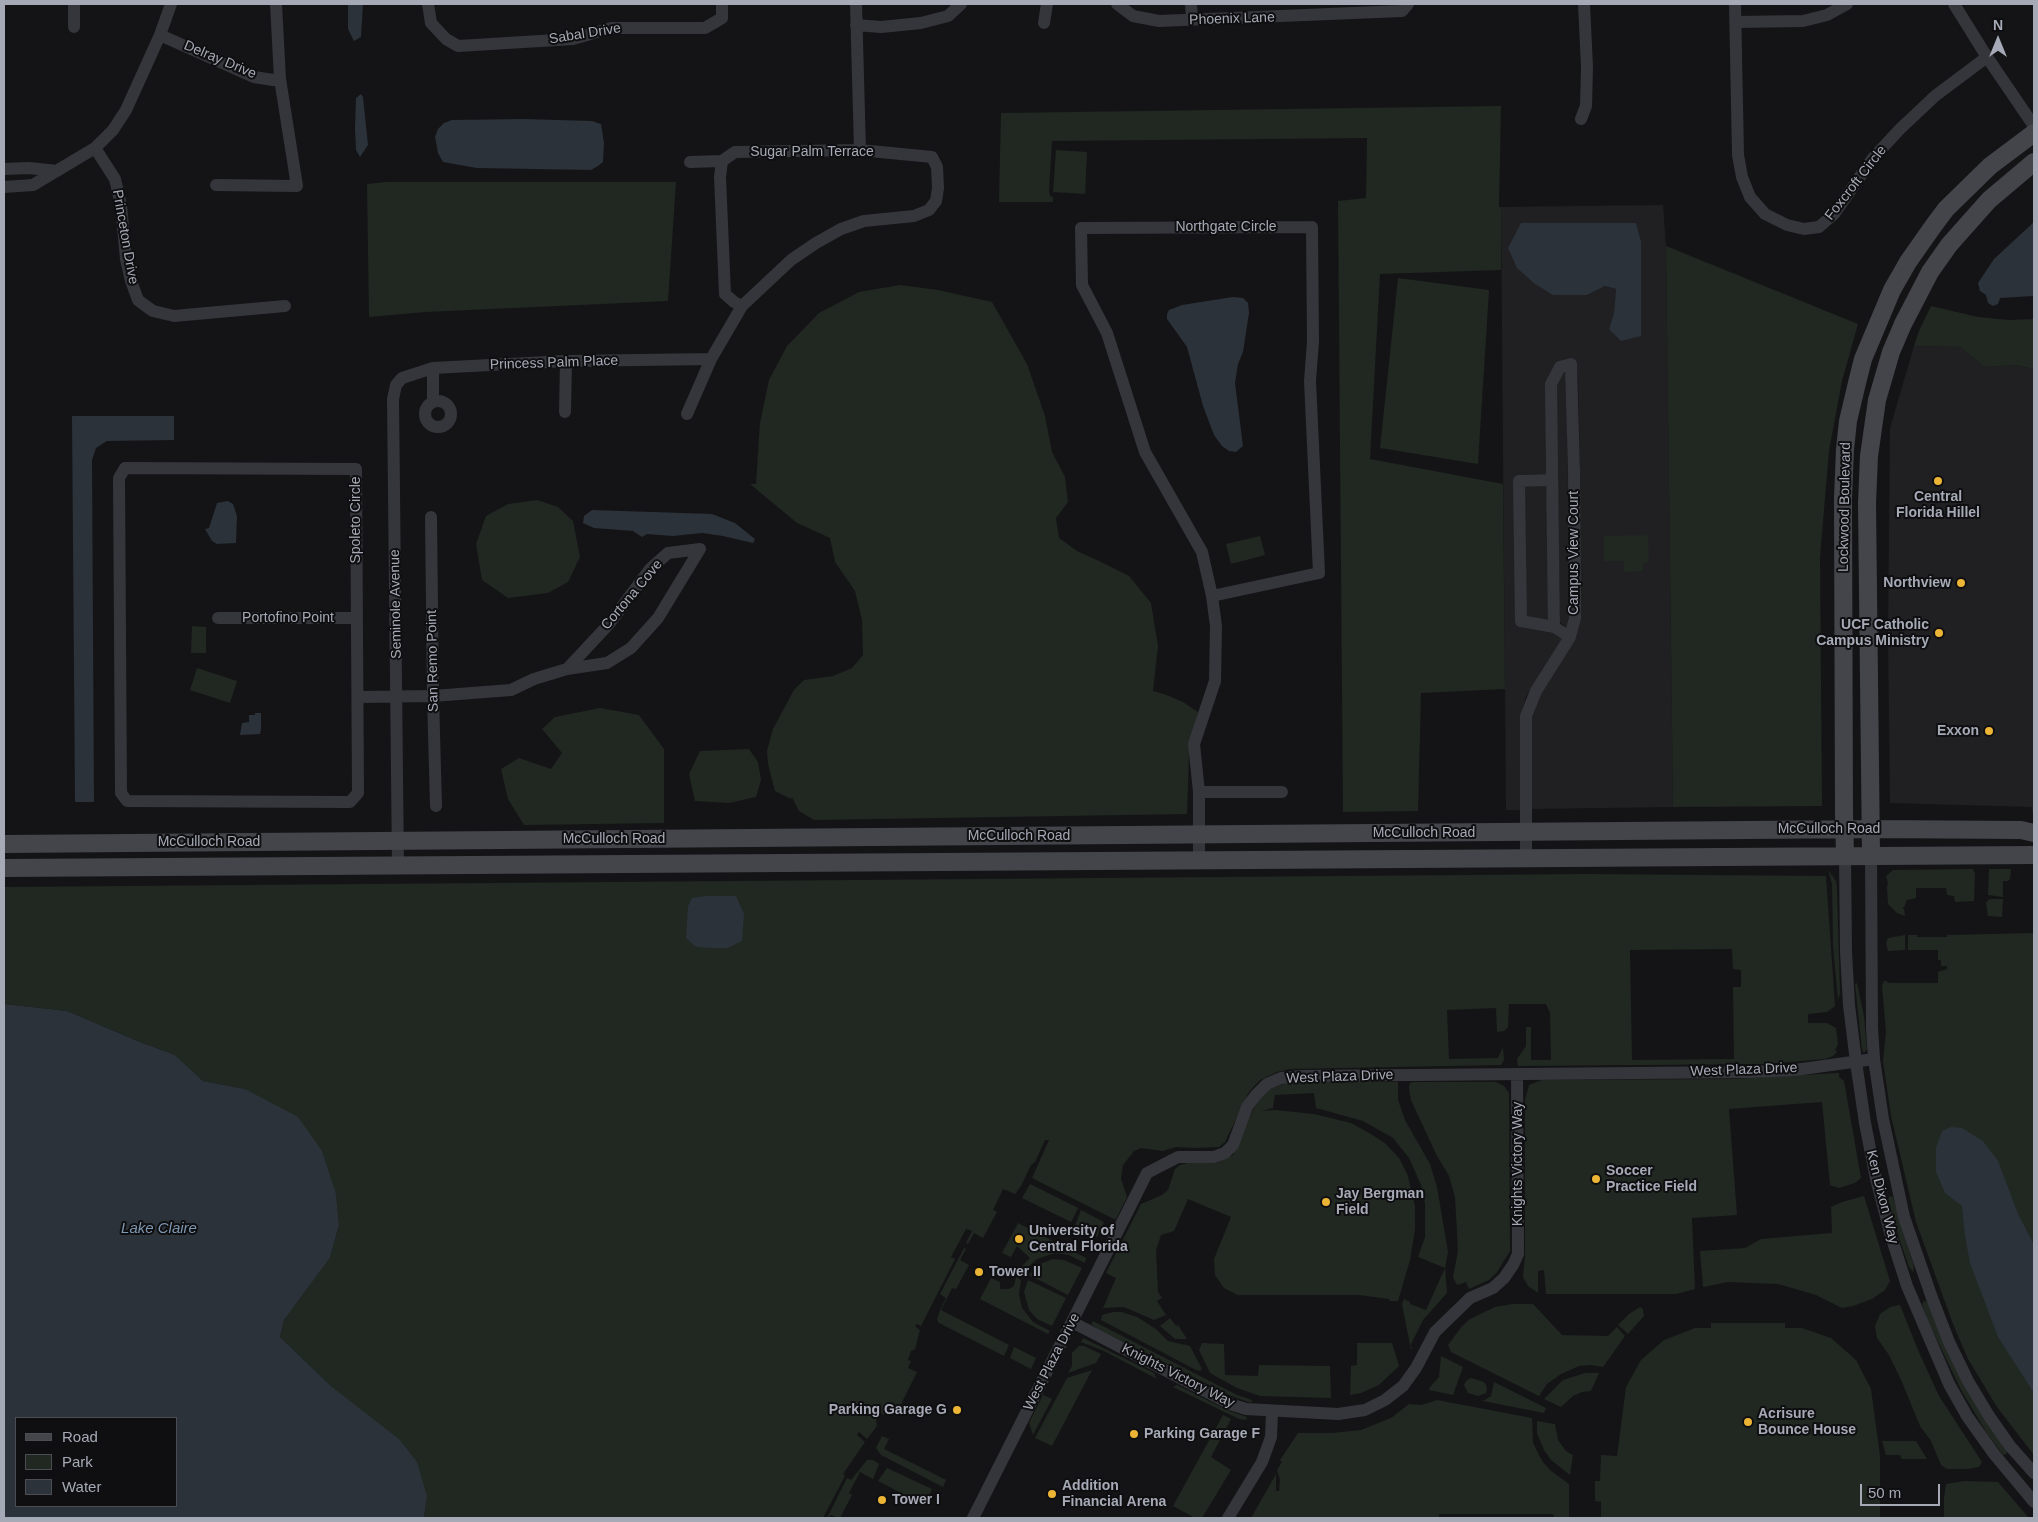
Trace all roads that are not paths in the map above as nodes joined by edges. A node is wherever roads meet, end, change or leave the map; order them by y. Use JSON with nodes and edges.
{"nodes":[{"id":1,"x":74,"y":4,"type":"edge"},
{"id":2,"x":171,"y":4,"type":"edge"},
{"id":3,"x":276,"y":4,"type":"edge"},
{"id":4,"x":428,"y":4,"type":"edge"},
{"id":5,"x":722,"y":4,"type":"edge"},
{"id":6,"x":856,"y":4,"type":"edge"},
{"id":7,"x":961,"y":4,"type":"edge"},
{"id":8,"x":1047,"y":4,"type":"edge"},
{"id":9,"x":1117,"y":4,"type":"edge"},
{"id":10,"x":1191,"y":4,"type":"edge"},
{"id":11,"x":1408,"y":4,"type":"edge"},
{"id":12,"x":1584,"y":4,"type":"edge"},
{"id":13,"x":1735,"y":4,"type":"edge"},
{"id":14,"x":1847,"y":4,"type":"edge"},
{"id":15,"x":1954,"y":4,"type":"edge"},
{"id":16,"x":1305,"y":10,"type":"edge"},
{"id":17,"x":1192,"y":20,"type":"junction"},
{"id":18,"x":1736,"y":22,"type":"junction"},
{"id":19,"x":1044,"y":23,"type":"dead end"},
{"id":20,"x":856,"y":25,"type":"junction"},
{"id":21,"x":74,"y":27,"type":"dead end"},
{"id":22,"x":160,"y":35,"type":"junction"},
{"id":23,"x":1987,"y":57,"type":"junction"},
{"id":24,"x":280,"y":78,"type":"junction"},
{"id":25,"x":1580,"y":119,"type":"dead end"},
{"id":26,"x":2034,"y":126,"type":"edge"},
{"id":27,"x":2034,"y":133,"type":"edge"},
{"id":28,"x":95,"y":148,"type":"junction"},
{"id":29,"x":860,"y":150,"type":"junction"},
{"id":30,"x":722,"y":161,"type":"junction"},
{"id":31,"x":690,"y":162,"type":"dead end"},
{"id":32,"x":2034,"y":162,"type":"edge"},
{"id":33,"x":4,"y":169,"type":"edge"},
{"id":34,"x":57,"y":171,"type":"junction"},
{"id":35,"x":216,"y":185,"type":"dead end"},
{"id":36,"x":4,"y":187,"type":"edge"},
{"id":37,"x":285,"y":306,"type":"dead end"},
{"id":38,"x":742,"y":306,"type":"junction"},
{"id":39,"x":711,"y":359,"type":"junction"},
{"id":40,"x":566,"y":361,"type":"junction"},
{"id":41,"x":433,"y":368,"type":"junction"},
{"id":42,"x":1854,"y":394,"type":"junction"},
{"id":43,"x":1877,"y":400,"type":"junction"},
{"id":44,"x":433,"y":402,"type":"dead end"},
{"id":45,"x":565,"y":412,"type":"dead end"},
{"id":46,"x":687,"y":414,"type":"dead end"},
{"id":47,"x":1552,"y":480,"type":"junction"},
{"id":48,"x":431,"y":516,"type":"dead end"},
{"id":49,"x":1843,"y":548,"type":"junction"},
{"id":50,"x":1844,"y":579,"type":"junction"},
{"id":51,"x":1212,"y":596,"type":"junction"},
{"id":52,"x":218,"y":618,"type":"dead end"},
{"id":53,"x":357,"y":618,"type":"junction"},
{"id":54,"x":1554,"y":627,"type":"junction"},
{"id":55,"x":1570,"y":637,"type":"junction"},
{"id":56,"x":1869,"y":641,"type":"junction"},
{"id":57,"x":567,"y":669,"type":"junction"},
{"id":58,"x":1869,"y":670,"type":"junction"},
{"id":59,"x":433,"y":696,"type":"junction"},
{"id":60,"x":359,"y":697,"type":"junction"},
{"id":61,"x":397,"y":697,"type":"junction"},
{"id":62,"x":1199,"y":792,"type":"junction"},
{"id":63,"x":1282,"y":792,"type":"dead end"},
{"id":64,"x":436,"y":806,"type":"dead end"},
{"id":65,"x":1846,"y":829,"type":"junction"},
{"id":66,"x":1871,"y":829,"type":"junction"},
{"id":67,"x":1526,"y":832,"type":"junction"},
{"id":68,"x":2028,"y":832,"type":"edge"},
{"id":69,"x":1199,"y":834,"type":"junction"},
{"id":70,"x":398,"y":840,"type":"junction"},
{"id":71,"x":4,"y":844,"type":"edge"},
{"id":72,"x":2034,"y":849,"type":"edge"},
{"id":73,"x":1871,"y":855,"type":"junction"},
{"id":74,"x":2034,"y":855,"type":"edge"},
{"id":75,"x":1846,"y":856,"type":"junction"},
{"id":76,"x":1526,"y":857,"type":"junction"},
{"id":77,"x":1199,"y":860,"type":"junction"},
{"id":78,"x":398,"y":866,"type":"junction"},
{"id":79,"x":4,"y":868,"type":"edge"},
{"id":80,"x":1874,"y":1059,"type":"junction"},
{"id":81,"x":1856,"y":1062,"type":"junction"},
{"id":82,"x":1517,"y":1074,"type":"junction"},
{"id":83,"x":1072,"y":1322,"type":"junction"},
{"id":84,"x":1272,"y":1412,"type":"junction"},
{"id":85,"x":2034,"y":1473,"type":"edge"},
{"id":86,"x":2034,"y":1502,"type":"edge"},
{"id":87,"x":974,"y":1518,"type":"edge"},
{"id":88,"x":1228,"y":1518,"type":"edge"}],
"edges":[{"from":1,"to":21,"type":"street"},
{"from":2,"to":22,"type":"street"},
{"from":3,"to":24,"type":"street"},
{"from":4,"to":5,"type":"street","name":"Sabal Drive"},
{"from":6,"to":20,"type":"street"},
{"from":7,"to":20,"type":"street"},
{"from":8,"to":19,"type":"street"},
{"from":9,"to":17,"type":"street","name":"Phoenix Lane"},
{"from":10,"to":17,"type":"street"},
{"from":11,"to":16,"type":"street","name":"Phoenix Lane"},
{"from":12,"to":25,"type":"street"},
{"from":13,"to":18,"type":"street","name":"Foxcroft Circle"},
{"from":14,"to":18,"type":"street"},
{"from":15,"to":23,"type":"street"},
{"from":16,"to":17,"type":"street","name":"Phoenix Lane"},
{"from":18,"to":23,"type":"street","name":"Foxcroft Circle"},
{"from":20,"to":29,"type":"street"},
{"from":22,"to":24,"type":"street","name":"Delray Drive"},
{"from":22,"to":28,"type":"street"},
{"from":23,"to":26,"type":"street"},
{"from":24,"to":35,"type":"street"},
{"from":27,"to":42,"type":"main road","name":"Lockwood Boulevard"},
{"from":28,"to":34,"type":"street"},
{"from":28,"to":37,"type":"street","name":"Princeton Drive"},
{"from":29,"to":30,"type":"street","name":"Sugar Palm Terrace"},
{"from":29,"to":38,"type":"street","name":"Sugar Palm Terrace"},
{"from":30,"to":31,"type":"street","name":"Sugar Palm Terrace"},
{"from":30,"to":38,"type":"street"},
{"from":32,"to":43,"type":"main road","name":"Lockwood Boulevard"},
{"from":33,"to":34,"type":"street"},
{"from":34,"to":36,"type":"street"},
{"from":38,"to":39,"type":"street","name":"Sugar Palm Terrace"},
{"from":39,"to":40,"type":"street","name":"Princess Palm Place"},
{"from":39,"to":46,"type":"street","name":"Sugar Palm Terrace"},
{"from":40,"to":41,"type":"street","name":"Princess Palm Place"},
{"from":40,"to":45,"type":"street"},
{"from":41,"to":44,"type":"street"},
{"from":41,"to":61,"type":"street","name":"Seminole Avenue"},
{"from":42,"to":43,"type":"main road"},
{"from":42,"to":49,"type":"main road","name":"Lockwood Boulevard"},
{"from":43,"to":56,"type":"main road","name":"Lockwood Boulevard"},
{"from":47,"to":54,"type":"street"},
{"from":47,"to":54,"type":"street"},
{"from":47,"to":55,"type":"street","name":"Campus View Court"},
{"from":48,"to":59,"type":"street","name":"San Remo Point"},
{"from":49,"to":50,"type":"main road","name":"Lockwood Boulevard"},
{"from":49,"to":56,"type":"main road"},
{"from":50,"to":58,"type":"main road"},
{"from":50,"to":65,"type":"main road","name":"Lockwood Boulevard"},
{"from":51,"to":51,"type":"street","name":"Northgate Circle"},
{"from":51,"to":62,"type":"street","name":"Northgate Circle"},
{"from":52,"to":53,"type":"street","name":"Portofino Point"},
{"from":53,"to":60,"type":"street","name":"Spoleto Circle"},
{"from":53,"to":60,"type":"street","name":"Spoleto Circle"},
{"from":54,"to":55,"type":"street"},
{"from":55,"to":67,"type":"street","name":"Campus View Court"},
{"from":56,"to":58,"type":"main road","name":"Lockwood Boulevard"},
{"from":57,"to":57,"type":"street","name":"Cortona Cove"},
{"from":57,"to":59,"type":"street","name":"Cortona Cove"},
{"from":58,"to":66,"type":"main road","name":"Lockwood Boulevard"},
{"from":59,"to":61,"type":"street","name":"Cortona Cove"},
{"from":59,"to":64,"type":"street","name":"San Remo Point"},
{"from":60,"to":61,"type":"street","name":"Cortona Cove"},
{"from":61,"to":70,"type":"street","name":"Seminole Avenue"},
{"from":62,"to":63,"type":"street"},
{"from":62,"to":69,"type":"street","name":"Northgate Circle"},
{"from":65,"to":66,"type":"main road","name":"McCulloch Road"},
{"from":65,"to":67,"type":"main road","name":"McCulloch Road"},
{"from":65,"to":75,"type":"main road","name":"Lockwood Boulevard"},
{"from":66,"to":68,"type":"main road","name":"McCulloch Road"},
{"from":66,"to":73,"type":"main road","name":"Lockwood Boulevard"},
{"from":67,"to":69,"type":"main road","name":"McCulloch Road"},
{"from":67,"to":76,"type":"street","name":"Campus View Court"},
{"from":68,"to":72,"type":"main road"},
{"from":69,"to":70,"type":"main road","name":"McCulloch Road"},
{"from":69,"to":77,"type":"street","name":"Northgate Circle"},
{"from":70,"to":71,"type":"main road","name":"McCulloch Road"},
{"from":70,"to":78,"type":"street","name":"Seminole Avenue"},
{"from":73,"to":74,"type":"main road","name":"McCulloch Road"},
{"from":73,"to":75,"type":"main road","name":"McCulloch Road"},
{"from":73,"to":80,"type":"street","name":"Ken Dixon Way"},
{"from":75,"to":76,"type":"main road","name":"McCulloch Road"},
{"from":75,"to":81,"type":"street","name":"Ken Dixon Way"},
{"from":76,"to":77,"type":"main road","name":"McCulloch Road"},
{"from":77,"to":78,"type":"main road","name":"McCulloch Road"},
{"from":78,"to":79,"type":"main road","name":"McCulloch Road"},
{"from":80,"to":81,"type":"street","name":"West Plaza Drive"},
{"from":80,"to":85,"type":"street","name":"Ken Dixon Way"},
{"from":81,"to":82,"type":"street","name":"West Plaza Drive"},
{"from":81,"to":86,"type":"street","name":"Ken Dixon Way"},
{"from":82,"to":83,"type":"street","name":"West Plaza Drive"},
{"from":82,"to":84,"type":"street","name":"Knights Victory Way"},
{"from":83,"to":84,"type":"street","name":"Knights Victory Way"},
{"from":83,"to":87,"type":"street","name":"West Plaza Drive"},
{"from":84,"to":88,"type":"street"}]}
